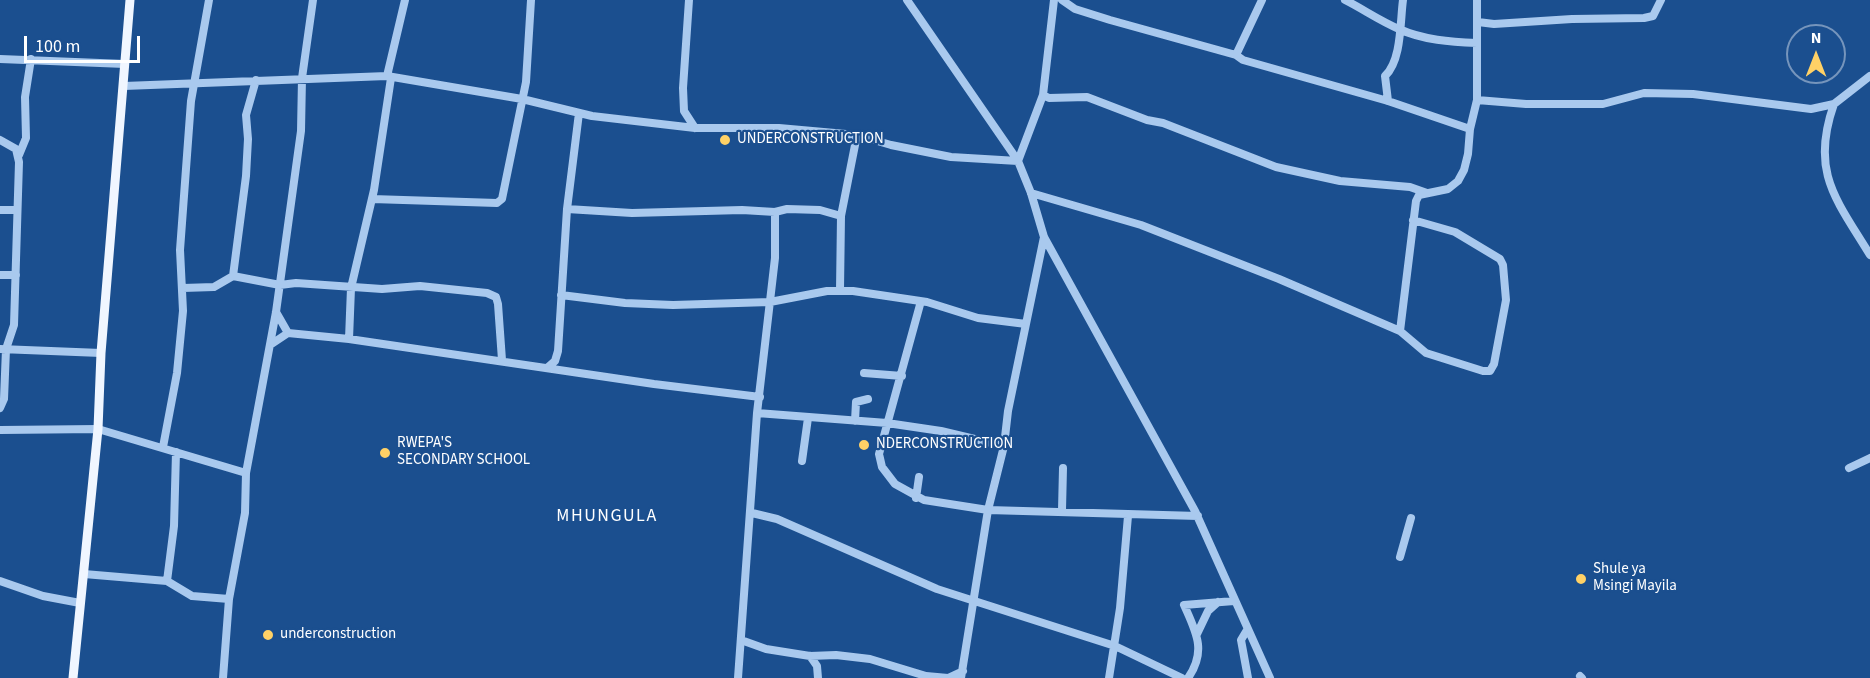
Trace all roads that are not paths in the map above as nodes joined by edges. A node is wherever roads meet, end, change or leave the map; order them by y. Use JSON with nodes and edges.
{"nodes":[{"id":1,"x":130,"y":0,"type":"edge"},
{"id":2,"x":209,"y":0,"type":"edge"},
{"id":3,"x":313,"y":0,"type":"edge"},
{"id":4,"x":405,"y":0,"type":"edge"},
{"id":5,"x":531,"y":0,"type":"edge"},
{"id":6,"x":689,"y":0,"type":"edge"},
{"id":7,"x":907,"y":0,"type":"edge"},
{"id":8,"x":1054,"y":0,"type":"edge"},
{"id":9,"x":1062,"y":0,"type":"edge"},
{"id":10,"x":1262,"y":0,"type":"edge"},
{"id":11,"x":1345,"y":0,"type":"edge"},
{"id":12,"x":1403,"y":0,"type":"edge"},
{"id":13,"x":1477,"y":0,"type":"edge"},
{"id":14,"x":1661,"y":0,"type":"edge"},
{"id":15,"x":1478,"y":22,"type":"junction"},
{"id":16,"x":1399,"y":29,"type":"junction"},
{"id":17,"x":1477,"y":43,"type":"junction"},
{"id":18,"x":1236,"y":55,"type":"junction"},
{"id":19,"x":31,"y":59,"type":"junction"},
{"id":20,"x":0,"y":60,"type":"edge"},
{"id":21,"x":125,"y":64,"type":"junction"},
{"id":22,"x":1870,"y":75,"type":"edge"},
{"id":23,"x":389,"y":77,"type":"junction"},
{"id":24,"x":302,"y":78,"type":"junction"},
{"id":25,"x":256,"y":80,"type":"junction"},
{"id":26,"x":194,"y":84,"type":"junction"},
{"id":27,"x":124,"y":86,"type":"junction"},
{"id":28,"x":1043,"y":95,"type":"junction"},
{"id":29,"x":522,"y":99,"type":"junction"},
{"id":30,"x":1477,"y":100,"type":"junction"},
{"id":31,"x":1388,"y":101,"type":"junction"},
{"id":32,"x":1834,"y":104,"type":"junction"},
{"id":33,"x":684,"y":111,"type":"junction"},
{"id":34,"x":579,"y":112,"type":"junction"},
{"id":35,"x":674,"y":127,"type":"junction"},
{"id":36,"x":695,"y":128,"type":"junction"},
{"id":37,"x":1470,"y":129,"type":"junction"},
{"id":38,"x":857,"y":135,"type":"junction"},
{"id":39,"x":0,"y":140,"type":"edge"},
{"id":40,"x":19,"y":155,"type":"junction"},
{"id":41,"x":1018,"y":161,"type":"junction"},
{"id":42,"x":1031,"y":193,"type":"junction"},
{"id":43,"x":1427,"y":193,"type":"junction"},
{"id":44,"x":372,"y":199,"type":"junction"},
{"id":45,"x":567,"y":209,"type":"junction"},
{"id":46,"x":0,"y":210,"type":"edge"},
{"id":47,"x":17,"y":210,"type":"junction"},
{"id":48,"x":775,"y":212,"type":"junction"},
{"id":49,"x":841,"y":216,"type":"junction"},
{"id":50,"x":1413,"y":220,"type":"junction"},
{"id":51,"x":1044,"y":237,"type":"junction"},
{"id":52,"x":1870,"y":255,"type":"edge"},
{"id":53,"x":0,"y":275,"type":"edge"},
{"id":54,"x":16,"y":275,"type":"junction"},
{"id":55,"x":233,"y":276,"type":"junction"},
{"id":56,"x":280,"y":285,"type":"junction"},
{"id":57,"x":183,"y":288,"type":"junction"},
{"id":58,"x":351,"y":288,"type":"junction"},
{"id":59,"x":840,"y":290,"type":"junction"},
{"id":60,"x":561,"y":295,"type":"junction"},
{"id":61,"x":921,"y":301,"type":"junction"},
{"id":62,"x":770,"y":302,"type":"junction"},
{"id":63,"x":276,"y":312,"type":"junction"},
{"id":64,"x":1026,"y":324,"type":"junction"},
{"id":65,"x":1400,"y":331,"type":"junction"},
{"id":66,"x":288,"y":333,"type":"junction"},
{"id":67,"x":349,"y":339,"type":"junction"},
{"id":68,"x":270,"y":345,"type":"junction"},
{"id":69,"x":3,"y":349,"type":"edge"},
{"id":70,"x":101,"y":354,"type":"junction"},
{"id":71,"x":502,"y":360,"type":"junction"},
{"id":72,"x":547,"y":368,"type":"junction"},
{"id":73,"x":864,"y":373,"type":"dead end"},
{"id":74,"x":902,"y":375,"type":"junction"},
{"id":75,"x":760,"y":397,"type":"junction"},
{"id":76,"x":868,"y":399,"type":"dead end"},
{"id":77,"x":0,"y":408,"type":"edge"},
{"id":78,"x":757,"y":413,"type":"junction"},
{"id":79,"x":808,"y":418,"type":"junction"},
{"id":80,"x":855,"y":421,"type":"junction"},
{"id":81,"x":886,"y":423,"type":"junction"},
{"id":82,"x":98,"y":429,"type":"junction"},
{"id":83,"x":0,"y":430,"type":"edge"},
{"id":84,"x":1004,"y":446,"type":"junction"},
{"id":85,"x":164,"y":447,"type":"junction"},
{"id":86,"x":176,"y":452,"type":"junction"},
{"id":87,"x":1870,"y":458,"type":"edge"},
{"id":88,"x":802,"y":460,"type":"dead end"},
{"id":89,"x":1063,"y":468,"type":"dead end"},
{"id":90,"x":1849,"y":468,"type":"dead end"},
{"id":91,"x":246,"y":473,"type":"junction"},
{"id":92,"x":919,"y":477,"type":"dead end"},
{"id":93,"x":916,"y":498,"type":"junction"},
{"id":94,"x":988,"y":510,"type":"junction"},
{"id":95,"x":1062,"y":510,"type":"junction"},
{"id":96,"x":752,"y":513,"type":"junction"},
{"id":97,"x":1128,"y":516,"type":"junction"},
{"id":98,"x":1198,"y":516,"type":"junction"},
{"id":99,"x":1411,"y":518,"type":"dead end"},
{"id":100,"x":1400,"y":557,"type":"dead end"},
{"id":101,"x":84,"y":574,"type":"junction"},
{"id":102,"x":0,"y":581,"type":"edge"},
{"id":103,"x":167,"y":581,"type":"junction"},
{"id":104,"x":229,"y":599,"type":"junction"},
{"id":105,"x":1234,"y":601,"type":"junction"},
{"id":106,"x":973,"y":602,"type":"junction"},
{"id":107,"x":1218,"y":602,"type":"junction"},
{"id":108,"x":81,"y":603,"type":"junction"},
{"id":109,"x":1247,"y":630,"type":"junction"},
{"id":110,"x":1197,"y":634,"type":"junction"},
{"id":111,"x":741,"y":640,"type":"junction"},
{"id":112,"x":1115,"y":646,"type":"junction"},
{"id":113,"x":810,"y":656,"type":"junction"},
{"id":114,"x":963,"y":676,"type":"edge"},
{"id":115,"x":73,"y":678,"type":"edge"},
{"id":116,"x":223,"y":678,"type":"edge"},
{"id":117,"x":738,"y":678,"type":"edge"},
{"id":118,"x":818,"y":678,"type":"edge"},
{"id":119,"x":1109,"y":678,"type":"edge"},
{"id":120,"x":1182,"y":678,"type":"edge"},
{"id":121,"x":1188,"y":678,"type":"edge"},
{"id":122,"x":1248,"y":678,"type":"edge"},
{"id":123,"x":1270,"y":678,"type":"edge"}],
"edges":[{"from":1,"to":21,"type":"main road"},
{"from":2,"to":26,"type":"street"},
{"from":3,"to":24,"type":"street"},
{"from":4,"to":23,"type":"street"},
{"from":5,"to":29,"type":"street"},
{"from":6,"to":33,"type":"street"},
{"from":7,"to":41,"type":"street"},
{"from":8,"to":28,"type":"street"},
{"from":9,"to":18,"type":"street"},
{"from":10,"to":18,"type":"street"},
{"from":11,"to":16,"type":"street"},
{"from":12,"to":16,"type":"street"},
{"from":13,"to":15,"type":"street"},
{"from":14,"to":15,"type":"street"},
{"from":15,"to":17,"type":"street"},
{"from":16,"to":17,"type":"street"},
{"from":16,"to":31,"type":"street"},
{"from":17,"to":30,"type":"street"},
{"from":18,"to":31,"type":"street"},
{"from":19,"to":20,"type":"street"},
{"from":19,"to":21,"type":"street"},
{"from":19,"to":40,"type":"street"},
{"from":21,"to":27,"type":"main road"},
{"from":22,"to":32,"type":"street"},
{"from":23,"to":24,"type":"street"},
{"from":23,"to":29,"type":"street"},
{"from":23,"to":44,"type":"street"},
{"from":24,"to":25,"type":"street"},
{"from":24,"to":56,"type":"street"},
{"from":25,"to":26,"type":"street"},
{"from":25,"to":55,"type":"street"},
{"from":26,"to":27,"type":"street"},
{"from":26,"to":57,"type":"street"},
{"from":27,"to":70,"type":"main road"},
{"from":28,"to":41,"type":"street"},
{"from":28,"to":43,"type":"street"},
{"from":29,"to":34,"type":"street"},
{"from":29,"to":44,"type":"street"},
{"from":30,"to":32,"type":"street"},
{"from":30,"to":37,"type":"street"},
{"from":31,"to":37,"type":"street"},
{"from":32,"to":52,"type":"street"},
{"from":33,"to":35,"type":"street"},
{"from":33,"to":36,"type":"street"},
{"from":34,"to":35,"type":"street"},
{"from":34,"to":45,"type":"street"},
{"from":35,"to":36,"type":"street"},
{"from":36,"to":38,"type":"street"},
{"from":37,"to":43,"type":"street"},
{"from":38,"to":41,"type":"street"},
{"from":38,"to":49,"type":"street"},
{"from":39,"to":40,"type":"street"},
{"from":40,"to":47,"type":"street"},
{"from":41,"to":42,"type":"street"},
{"from":42,"to":51,"type":"street"},
{"from":42,"to":65,"type":"street"},
{"from":43,"to":50,"type":"street"},
{"from":44,"to":58,"type":"street"},
{"from":45,"to":48,"type":"street"},
{"from":45,"to":60,"type":"street"},
{"from":46,"to":47,"type":"street"},
{"from":47,"to":54,"type":"street"},
{"from":48,"to":49,"type":"street"},
{"from":48,"to":62,"type":"street"},
{"from":49,"to":59,"type":"street"},
{"from":50,"to":65,"type":"street"},
{"from":50,"to":65,"type":"street"},
{"from":51,"to":64,"type":"street"},
{"from":51,"to":98,"type":"street"},
{"from":53,"to":54,"type":"street"},
{"from":54,"to":69,"type":"street"},
{"from":55,"to":56,"type":"street"},
{"from":55,"to":57,"type":"street"},
{"from":56,"to":58,"type":"street"},
{"from":56,"to":63,"type":"street"},
{"from":57,"to":85,"type":"street"},
{"from":58,"to":67,"type":"street"},
{"from":58,"to":71,"type":"street"},
{"from":59,"to":61,"type":"street"},
{"from":59,"to":62,"type":"street"},
{"from":60,"to":62,"type":"street"},
{"from":60,"to":72,"type":"street"},
{"from":61,"to":64,"type":"street"},
{"from":61,"to":74,"type":"street"},
{"from":62,"to":75,"type":"street"},
{"from":63,"to":66,"type":"street"},
{"from":63,"to":68,"type":"street"},
{"from":64,"to":84,"type":"street"},
{"from":66,"to":67,"type":"street"},
{"from":66,"to":68,"type":"street"},
{"from":67,"to":71,"type":"street"},
{"from":68,"to":91,"type":"street"},
{"from":69,"to":70,"type":"street"},
{"from":69,"to":77,"type":"street"},
{"from":70,"to":82,"type":"main road"},
{"from":71,"to":72,"type":"street"},
{"from":72,"to":75,"type":"street"},
{"from":73,"to":74,"type":"street"},
{"from":74,"to":81,"type":"street"},
{"from":75,"to":78,"type":"street"},
{"from":76,"to":80,"type":"street"},
{"from":78,"to":79,"type":"street"},
{"from":78,"to":96,"type":"street"},
{"from":79,"to":80,"type":"street"},
{"from":79,"to":88,"type":"street"},
{"from":80,"to":81,"type":"street"},
{"from":81,"to":84,"type":"street"},
{"from":81,"to":93,"type":"street"},
{"from":82,"to":83,"type":"street"},
{"from":82,"to":85,"type":"street"},
{"from":82,"to":101,"type":"main road"},
{"from":84,"to":94,"type":"street"},
{"from":85,"to":86,"type":"street"},
{"from":86,"to":91,"type":"street"},
{"from":86,"to":103,"type":"street"},
{"from":87,"to":90,"type":"street"},
{"from":89,"to":95,"type":"street"},
{"from":91,"to":104,"type":"street"},
{"from":92,"to":93,"type":"street"},
{"from":93,"to":94,"type":"street"},
{"from":94,"to":95,"type":"street"},
{"from":94,"to":106,"type":"street"},
{"from":95,"to":97,"type":"street"},
{"from":96,"to":106,"type":"street"},
{"from":96,"to":111,"type":"street"},
{"from":97,"to":98,"type":"street"},
{"from":97,"to":112,"type":"street"},
{"from":98,"to":105,"type":"street"},
{"from":99,"to":100,"type":"street"},
{"from":101,"to":103,"type":"street"},
{"from":101,"to":108,"type":"main road"},
{"from":102,"to":108,"type":"street"},
{"from":103,"to":104,"type":"street"},
{"from":104,"to":116,"type":"street"},
{"from":105,"to":107,"type":"street"},
{"from":105,"to":109,"type":"street"},
{"from":106,"to":112,"type":"street"},
{"from":106,"to":114,"type":"street"},
{"from":107,"to":110,"type":"street"},
{"from":107,"to":110,"type":"street"},
{"from":108,"to":115,"type":"main road"},
{"from":109,"to":122,"type":"street"},
{"from":109,"to":123,"type":"street"},
{"from":110,"to":121,"type":"street"},
{"from":111,"to":113,"type":"street"},
{"from":111,"to":117,"type":"street"},
{"from":112,"to":119,"type":"street"},
{"from":112,"to":120,"type":"street"},
{"from":113,"to":114,"type":"street"},
{"from":113,"to":118,"type":"street"}]}
